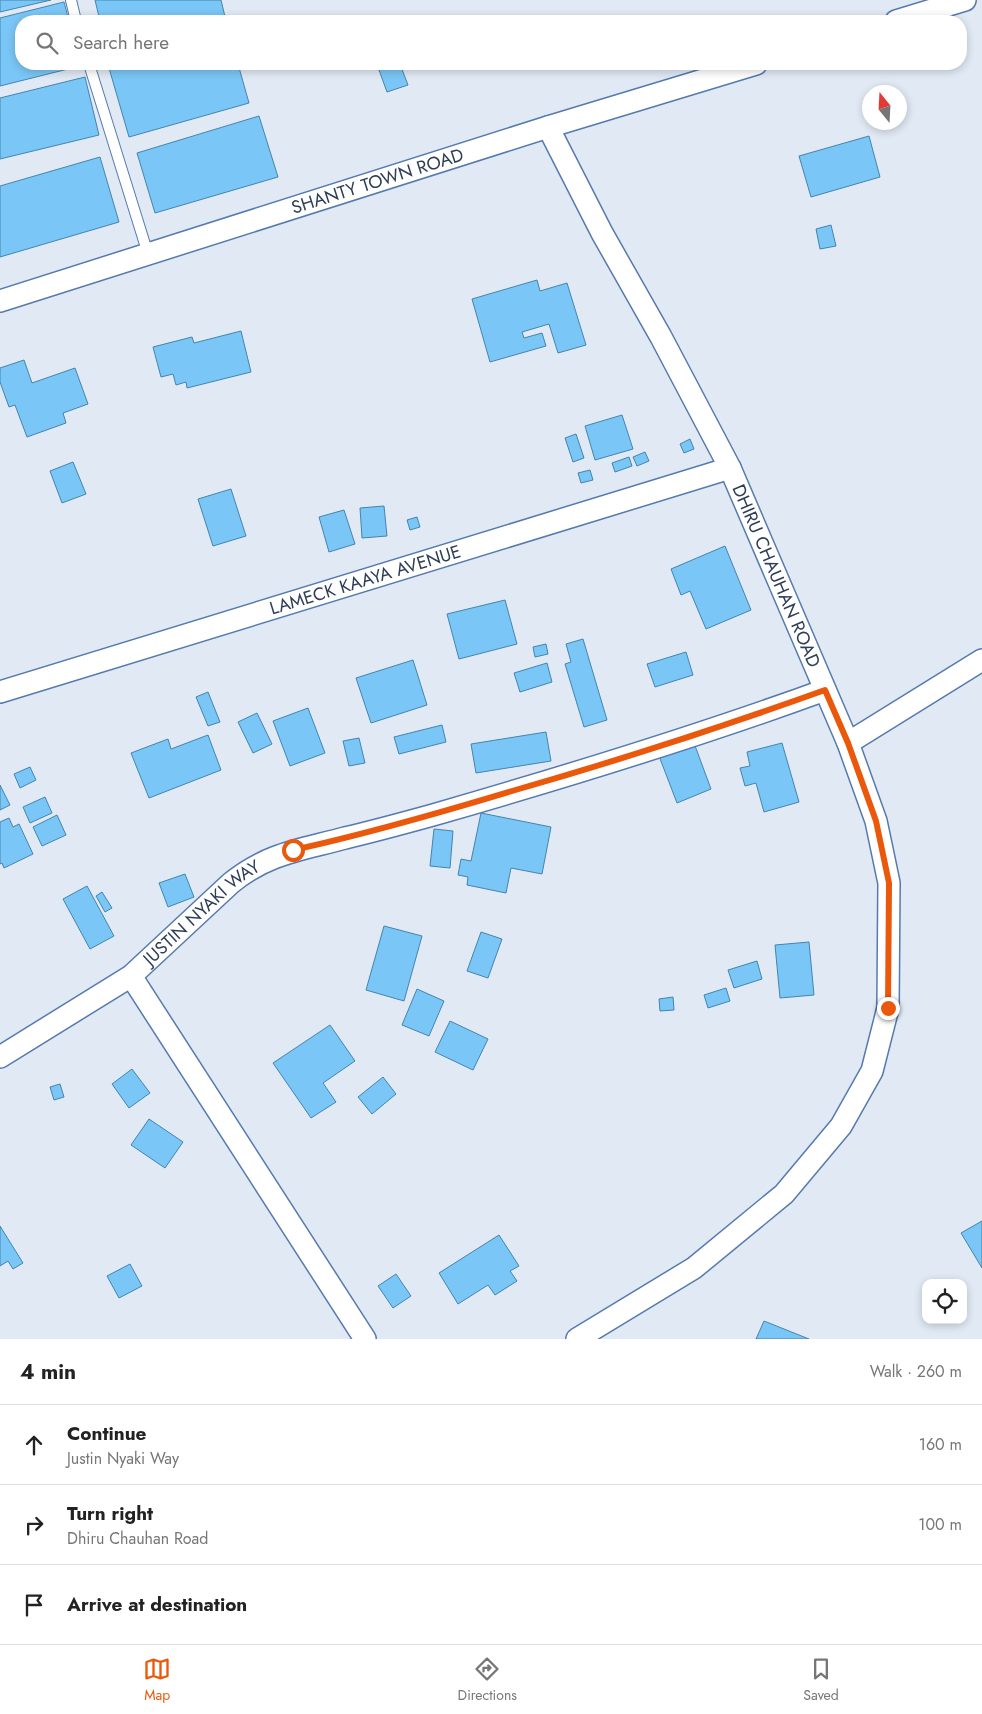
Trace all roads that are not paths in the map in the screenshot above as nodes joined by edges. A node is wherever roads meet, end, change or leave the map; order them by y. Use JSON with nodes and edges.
{"nodes":[{"id":1,"x":71,"y":0,"type":"edge"},
{"id":2,"x":966,"y":0,"type":"edge"},
{"id":3,"x":75,"y":15,"type":"edge"},
{"id":4,"x":916,"y":15,"type":"edge"},
{"id":5,"x":91,"y":70,"type":"edge"},
{"id":6,"x":736,"y":70,"type":"edge"},
{"id":7,"x":548,"y":127,"type":"junction"},
{"id":8,"x":148,"y":254,"type":"junction"},
{"id":9,"x":0,"y":301,"type":"edge"},
{"id":10,"x":730,"y":468,"type":"junction"},
{"id":11,"x":982,"y":660,"type":"edge"},
{"id":12,"x":825,"y":690,"type":"junction"},
{"id":13,"x":0,"y":692,"type":"edge"},
{"id":14,"x":848,"y":743,"type":"junction"},
{"id":15,"x":131,"y":976,"type":"junction"},
{"id":16,"x":0,"y":1058,"type":"edge"},
{"id":17,"x":365,"y":1339,"type":"edge"},
{"id":18,"x":577,"y":1339,"type":"edge"}],
"edges":[{"from":1,"to":3,"type":"lane"},
{"from":2,"to":4,"type":"street"},
{"from":5,"to":8,"type":"lane"},
{"from":6,"to":7,"type":"street","name":"SHANTY TOWN ROAD"},
{"from":7,"to":8,"type":"street","name":"SHANTY TOWN ROAD"},
{"from":7,"to":10,"type":"street","name":"DHIRU CHAUHAN ROAD"},
{"from":8,"to":9,"type":"street","name":"SHANTY TOWN ROAD"},
{"from":10,"to":12,"type":"street","name":"DHIRU CHAUHAN ROAD"},
{"from":10,"to":13,"type":"street","name":"LAMECK KAAYA AVENUE"},
{"from":11,"to":14,"type":"street"},
{"from":12,"to":14,"type":"street","name":"DHIRU CHAUHAN ROAD"},
{"from":12,"to":15,"type":"street","name":"JUSTIN NYAKI WAY"},
{"from":14,"to":18,"type":"street","name":"DHIRU CHAUHAN ROAD"},
{"from":15,"to":16,"type":"street","name":"JUSTIN NYAKI WAY"},
{"from":15,"to":17,"type":"street"}]}
